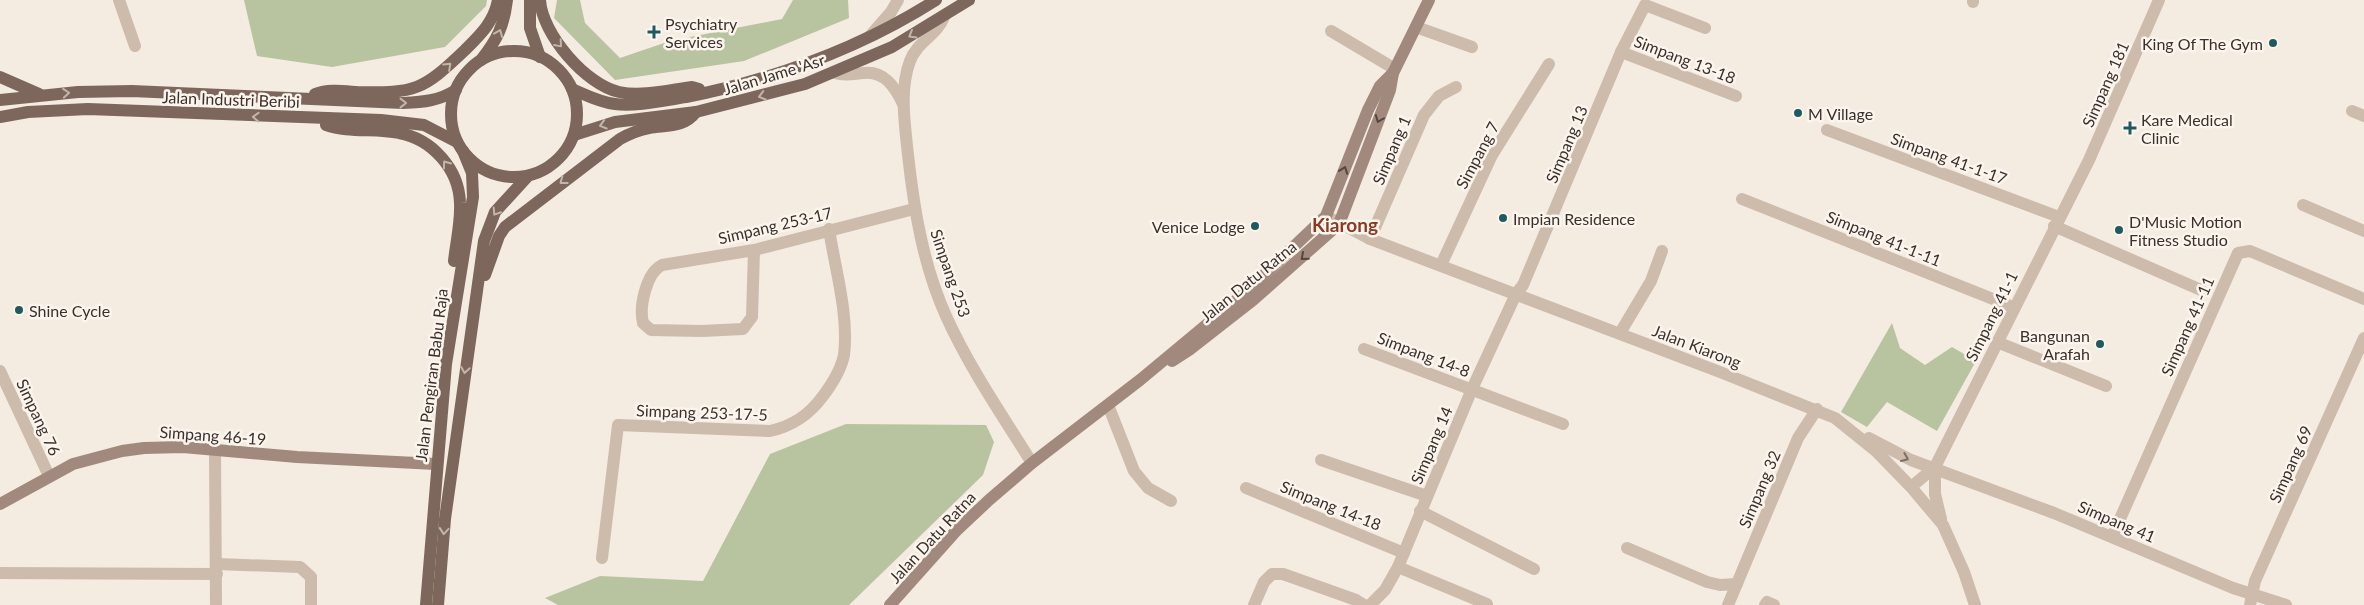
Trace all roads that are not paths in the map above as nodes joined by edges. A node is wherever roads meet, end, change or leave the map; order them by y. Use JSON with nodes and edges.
{"nodes":[{"id":1,"x":119,"y":0,"type":"edge"},
{"id":2,"x":498,"y":0,"type":"edge"},
{"id":3,"x":507,"y":0,"type":"edge"},
{"id":4,"x":530,"y":0,"type":"edge"},
{"id":5,"x":540,"y":0,"type":"edge"},
{"id":6,"x":898,"y":0,"type":"edge"},
{"id":7,"x":936,"y":0,"type":"edge"},
{"id":8,"x":969,"y":0,"type":"edge"},
{"id":9,"x":1429,"y":0,"type":"edge"},
{"id":10,"x":2159,"y":0,"type":"edge"},
{"id":11,"x":944,"y":17,"type":"junction"},
{"id":12,"x":1416,"y":27,"type":"junction"},
{"id":13,"x":1705,"y":28,"type":"dead end"},
{"id":14,"x":1331,"y":31,"type":"dead end"},
{"id":15,"x":868,"y":38,"type":"junction"},
{"id":16,"x":135,"y":46,"type":"dead end"},
{"id":17,"x":1472,"y":47,"type":"dead end"},
{"id":18,"x":1621,"y":52,"type":"junction"},
{"id":19,"x":540,"y":57,"type":"junction"},
{"id":20,"x":480,"y":62,"type":"junction"},
{"id":21,"x":1549,"y":64,"type":"dead end"},
{"id":22,"x":1394,"y":71,"type":"junction"},
{"id":23,"x":835,"y":73,"type":"junction"},
{"id":24,"x":0,"y":77,"type":"edge"},
{"id":25,"x":1456,"y":87,"type":"dead end"},
{"id":26,"x":572,"y":89,"type":"junction"},
{"id":27,"x":456,"y":90,"type":"junction"},
{"id":28,"x":710,"y":92,"type":"junction"},
{"id":29,"x":40,"y":95,"type":"junction"},
{"id":30,"x":1736,"y":96,"type":"dead end"},
{"id":31,"x":303,"y":99,"type":"junction"},
{"id":32,"x":0,"y":100,"type":"edge"},
{"id":33,"x":904,"y":104,"type":"junction"},
{"id":34,"x":2352,"y":111,"type":"dead end"},
{"id":35,"x":696,"y":112,"type":"junction"},
{"id":36,"x":2364,"y":116,"type":"edge"},
{"id":37,"x":0,"y":117,"type":"edge"},
{"id":38,"x":304,"y":118,"type":"junction"},
{"id":39,"x":1827,"y":130,"type":"dead end"},
{"id":40,"x":574,"y":135,"type":"junction"},
{"id":41,"x":460,"y":147,"type":"junction"},
{"id":42,"x":528,"y":176,"type":"junction"},
{"id":43,"x":2079,"y":180,"type":"joint"},
{"id":44,"x":1742,"y":199,"type":"dead end"},
{"id":45,"x":2303,"y":205,"type":"dead end"},
{"id":46,"x":914,"y":209,"type":"junction"},
{"id":47,"x":1326,"y":216,"type":"junction"},
{"id":48,"x":2057,"y":221,"type":"junction"},
{"id":49,"x":1340,"y":224,"type":"junction"},
{"id":50,"x":829,"y":229,"type":"junction"},
{"id":51,"x":2364,"y":231,"type":"edge"},
{"id":52,"x":1370,"y":240,"type":"junction"},
{"id":53,"x":754,"y":250,"type":"junction"},
{"id":54,"x":1662,"y":251,"type":"dead end"},
{"id":55,"x":1441,"y":265,"type":"junction"},
{"id":56,"x":2201,"y":290,"type":"dead end"},
{"id":57,"x":1516,"y":294,"type":"junction"},
{"id":58,"x":456,"y":297,"type":"junction"},
{"id":59,"x":2364,"y":299,"type":"edge"},
{"id":60,"x":476,"y":301,"type":"junction"},
{"id":61,"x":2013,"y":307,"type":"junction"},
{"id":62,"x":1620,"y":334,"type":"junction"},
{"id":63,"x":2364,"y":338,"type":"edge"},
{"id":64,"x":1997,"y":342,"type":"junction"},
{"id":65,"x":1364,"y":349,"type":"dead end"},
{"id":66,"x":0,"y":371,"type":"edge"},
{"id":67,"x":1140,"y":380,"type":"junction"},
{"id":68,"x":2106,"y":386,"type":"dead end"},
{"id":69,"x":1472,"y":389,"type":"junction"},
{"id":70,"x":1108,"y":405,"type":"junction"},
{"id":71,"x":1817,"y":409,"type":"junction"},
{"id":72,"x":1563,"y":424,"type":"dead end"},
{"id":73,"x":1847,"y":426,"type":"junction"},
{"id":74,"x":216,"y":452,"type":"junction"},
{"id":75,"x":1321,"y":460,"type":"dead end"},
{"id":76,"x":1032,"y":463,"type":"junction"},
{"id":77,"x":436,"y":464,"type":"junction"},
{"id":78,"x":1935,"y":467,"type":"junction"},
{"id":79,"x":49,"y":476,"type":"junction"},
{"id":80,"x":1912,"y":487,"type":"junction"},
{"id":81,"x":1246,"y":488,"type":"dead end"},
{"id":82,"x":1427,"y":496,"type":"junction"},
{"id":83,"x":1171,"y":501,"type":"dead end"},
{"id":84,"x":0,"y":504,"type":"edge"},
{"id":85,"x":1420,"y":511,"type":"junction"},
{"id":86,"x":1943,"y":525,"type":"junction"},
{"id":87,"x":2112,"y":537,"type":"junction"},
{"id":88,"x":1627,"y":548,"type":"dead end"},
{"id":89,"x":1404,"y":553,"type":"junction"},
{"id":90,"x":602,"y":558,"type":"dead end"},
{"id":91,"x":1398,"y":567,"type":"junction"},
{"id":92,"x":217,"y":569,"type":"junction"},
{"id":93,"x":1534,"y":569,"type":"dead end"},
{"id":94,"x":0,"y":573,"type":"edge"},
{"id":95,"x":1737,"y":584,"type":"junction"},
{"id":96,"x":2251,"y":599,"type":"edge"},
{"id":97,"x":1487,"y":604,"type":"dead end"},
{"id":98,"x":216,"y":605,"type":"edge"},
{"id":99,"x":311,"y":605,"type":"edge"},
{"id":100,"x":426,"y":605,"type":"edge"},
{"id":101,"x":438,"y":605,"type":"edge"},
{"id":102,"x":890,"y":605,"type":"edge"},
{"id":103,"x":1254,"y":605,"type":"edge"},
{"id":104,"x":1364,"y":605,"type":"edge"},
{"id":105,"x":1370,"y":605,"type":"edge"},
{"id":106,"x":1728,"y":605,"type":"edge"},
{"id":107,"x":1765,"y":605,"type":"edge"},
{"id":108,"x":1774,"y":605,"type":"edge"},
{"id":109,"x":1974,"y":605,"type":"edge"},
{"id":110,"x":2286,"y":605,"type":"edge"}],
"edges":[{"from":1,"to":16,"type":"street"},
{"from":31,"to":2,"type":"main road","one_way":true},
{"from":20,"to":3,"type":"main road","one_way":true},
{"from":4,"to":19,"type":"main road"},
{"from":5,"to":28,"type":"main road","one_way":true},
{"from":6,"to":15,"type":"street"},
{"from":7,"to":15,"type":"main road","name":"Jalan Jame 'Asr"},
{"from":8,"to":11,"type":"main road","name":"Jalan Jame 'Asr"},
{"from":9,"to":12,"type":"main road","name":"Jalan Datu Ratna"},
{"from":10,"to":43,"type":"street","name":"Simpang 181"},
{"from":11,"to":23,"type":"main road","name":"Jalan Jame 'Asr","one_way":true},
{"from":11,"to":33,"type":"street","name":"Simpang 253"},
{"from":12,"to":17,"type":"street"},
{"from":12,"to":22,"type":"main road","name":"Jalan Datu Ratna"},
{"from":13,"to":18,"type":"street","name":"Simpang 13"},
{"from":14,"to":22,"type":"street"},
{"from":15,"to":28,"type":"main road","name":"Jalan Jame 'Asr"},
{"from":18,"to":30,"type":"street","name":"Simpang 13-18"},
{"from":18,"to":57,"type":"street","name":"Simpang 13"},
{"from":19,"to":20,"type":"main road"},
{"from":19,"to":26,"type":"main road"},
{"from":20,"to":27,"type":"main road"},
{"from":21,"to":55,"type":"street","name":"Simpang 7"},
{"from":47,"to":22,"type":"main road","name":"Jalan Datu Ratna","one_way":true},
{"from":22,"to":49,"type":"main road","name":"Jalan Datu Ratna","one_way":true},
{"from":23,"to":33,"type":"street","name":"Simpang 253"},
{"from":23,"to":35,"type":"main road","name":"Jalan Jame 'Asr","one_way":true},
{"from":24,"to":29,"type":"main road"},
{"from":25,"to":52,"type":"street","name":"Simpang 1"},
{"from":26,"to":28,"type":"main road","name":"Jalan Jame 'Asr"},
{"from":26,"to":40,"type":"main road"},
{"from":31,"to":27,"type":"main road","name":"Jalan Industri Beribi","one_way":true},
{"from":27,"to":41,"type":"main road"},
{"from":29,"to":31,"type":"main road","name":"Jalan Industri Beribi","one_way":true},
{"from":29,"to":32,"type":"main road","name":"Jalan Industri Beribi"},
{"from":33,"to":46,"type":"street","name":"Simpang 253"},
{"from":34,"to":36,"type":"street"},
{"from":35,"to":40,"type":"main road","name":"Jalan Jame 'Asr","one_way":true},
{"from":35,"to":60,"type":"main road","one_way":true},
{"from":38,"to":37,"type":"main road","name":"Jalan Industri Beribi","one_way":true},
{"from":38,"to":41,"type":"main road","name":"Jalan Industri Beribi"},
{"from":58,"to":38,"type":"main road","one_way":true},
{"from":39,"to":48,"type":"street","name":"Simpang 41-1-17"},
{"from":40,"to":42,"type":"main road"},
{"from":41,"to":42,"type":"main road"},
{"from":41,"to":58,"type":"main road","name":"Jalan Pengiran Babu Raja"},
{"from":42,"to":60,"type":"main road","name":"Jalan Pengiran Babu Raja","one_way":true},
{"from":43,"to":48,"type":"street","name":"Simpang 41-1"},
{"from":44,"to":61,"type":"street","name":"Simpang 41-1-11"},
{"from":45,"to":51,"type":"street"},
{"from":46,"to":50,"type":"street","name":"Simpang 253-17"},
{"from":46,"to":76,"type":"street","name":"Simpang 253"},
{"from":47,"to":49,"type":"street","name":"Jalan Kiarong"},
{"from":47,"to":67,"type":"main road","name":"Jalan Datu Ratna"},
{"from":48,"to":56,"type":"street","name":"Simpang 41-1-17"},
{"from":48,"to":61,"type":"street","name":"Simpang 41-1"},
{"from":49,"to":52,"type":"street","name":"Jalan Kiarong"},
{"from":49,"to":67,"type":"main road","name":"Jalan Datu Ratna","one_way":true},
{"from":50,"to":53,"type":"street","name":"Simpang 253-17"},
{"from":50,"to":90,"type":"street","name":"Simpang 253-17-5"},
{"from":52,"to":55,"type":"street","name":"Jalan Kiarong"},
{"from":53,"to":53,"type":"street","name":"Simpang 253-17"},
{"from":54,"to":62,"type":"street"},
{"from":55,"to":57,"type":"street","name":"Jalan Kiarong"},
{"from":57,"to":62,"type":"street","name":"Jalan Kiarong"},
{"from":57,"to":69,"type":"street","name":"Simpang 14"},
{"from":58,"to":77,"type":"main road","name":"Jalan Pengiran Babu Raja"},
{"from":59,"to":87,"type":"street","name":"Simpang 41-11"},
{"from":60,"to":101,"type":"main road","name":"Jalan Pengiran Babu Raja","one_way":true},
{"from":61,"to":64,"type":"street","name":"Simpang 41-1"},
{"from":62,"to":71,"type":"street","name":"Jalan Kiarong"},
{"from":63,"to":96,"type":"street","name":"Simpang 69"},
{"from":64,"to":68,"type":"street"},
{"from":64,"to":78,"type":"street","name":"Simpang 41-1"},
{"from":65,"to":69,"type":"street","name":"Simpang 14-8"},
{"from":66,"to":79,"type":"street","name":"Simpang 76"},
{"from":67,"to":70,"type":"main road","name":"Jalan Datu Ratna"},
{"from":69,"to":72,"type":"street","name":"Simpang 14-8"},
{"from":69,"to":82,"type":"street","name":"Simpang 14"},
{"from":70,"to":76,"type":"main road","name":"Jalan Datu Ratna"},
{"from":70,"to":83,"type":"street"},
{"from":71,"to":73,"type":"street","name":"Jalan Kiarong"},
{"from":71,"to":95,"type":"street","name":"Simpang 32"},
{"from":73,"to":78,"type":"street","one_way":true},
{"from":73,"to":80,"type":"street","name":"Jalan Kiarong"},
{"from":74,"to":77,"type":"main road","name":"Simpang 46-19"},
{"from":74,"to":79,"type":"main road","name":"Simpang 46-19"},
{"from":74,"to":92,"type":"street"},
{"from":75,"to":82,"type":"street"},
{"from":76,"to":102,"type":"main road","name":"Jalan Datu Ratna"},
{"from":77,"to":100,"type":"main road","name":"Jalan Pengiran Babu Raja"},
{"from":78,"to":80,"type":"street","name":"Simpang 41-1"},
{"from":78,"to":86,"type":"street","name":"Simpang 41-1"},
{"from":78,"to":87,"type":"street","name":"Simpang 41"},
{"from":79,"to":84,"type":"main road","name":"Simpang 46-19"},
{"from":80,"to":86,"type":"street","name":"Jalan Kiarong"},
{"from":81,"to":89,"type":"street","name":"Simpang 14-18"},
{"from":82,"to":85,"type":"street","name":"Simpang 14"},
{"from":85,"to":89,"type":"street","name":"Simpang 14"},
{"from":85,"to":93,"type":"street"},
{"from":86,"to":109,"type":"street","name":"Jalan Kiarong"},
{"from":87,"to":96,"type":"street","name":"Simpang 41"},
{"from":88,"to":95,"type":"street"},
{"from":89,"to":91,"type":"street","name":"Simpang 14"},
{"from":91,"to":97,"type":"street"},
{"from":91,"to":105,"type":"street","name":"Simpang 14"},
{"from":92,"to":94,"type":"street"},
{"from":92,"to":98,"type":"street"},
{"from":92,"to":99,"type":"street"},
{"from":95,"to":106,"type":"street","name":"Simpang 32"},
{"from":96,"to":110,"type":"street","name":"Simpang 41"},
{"from":103,"to":104,"type":"street"},
{"from":107,"to":108,"type":"street"}]}
